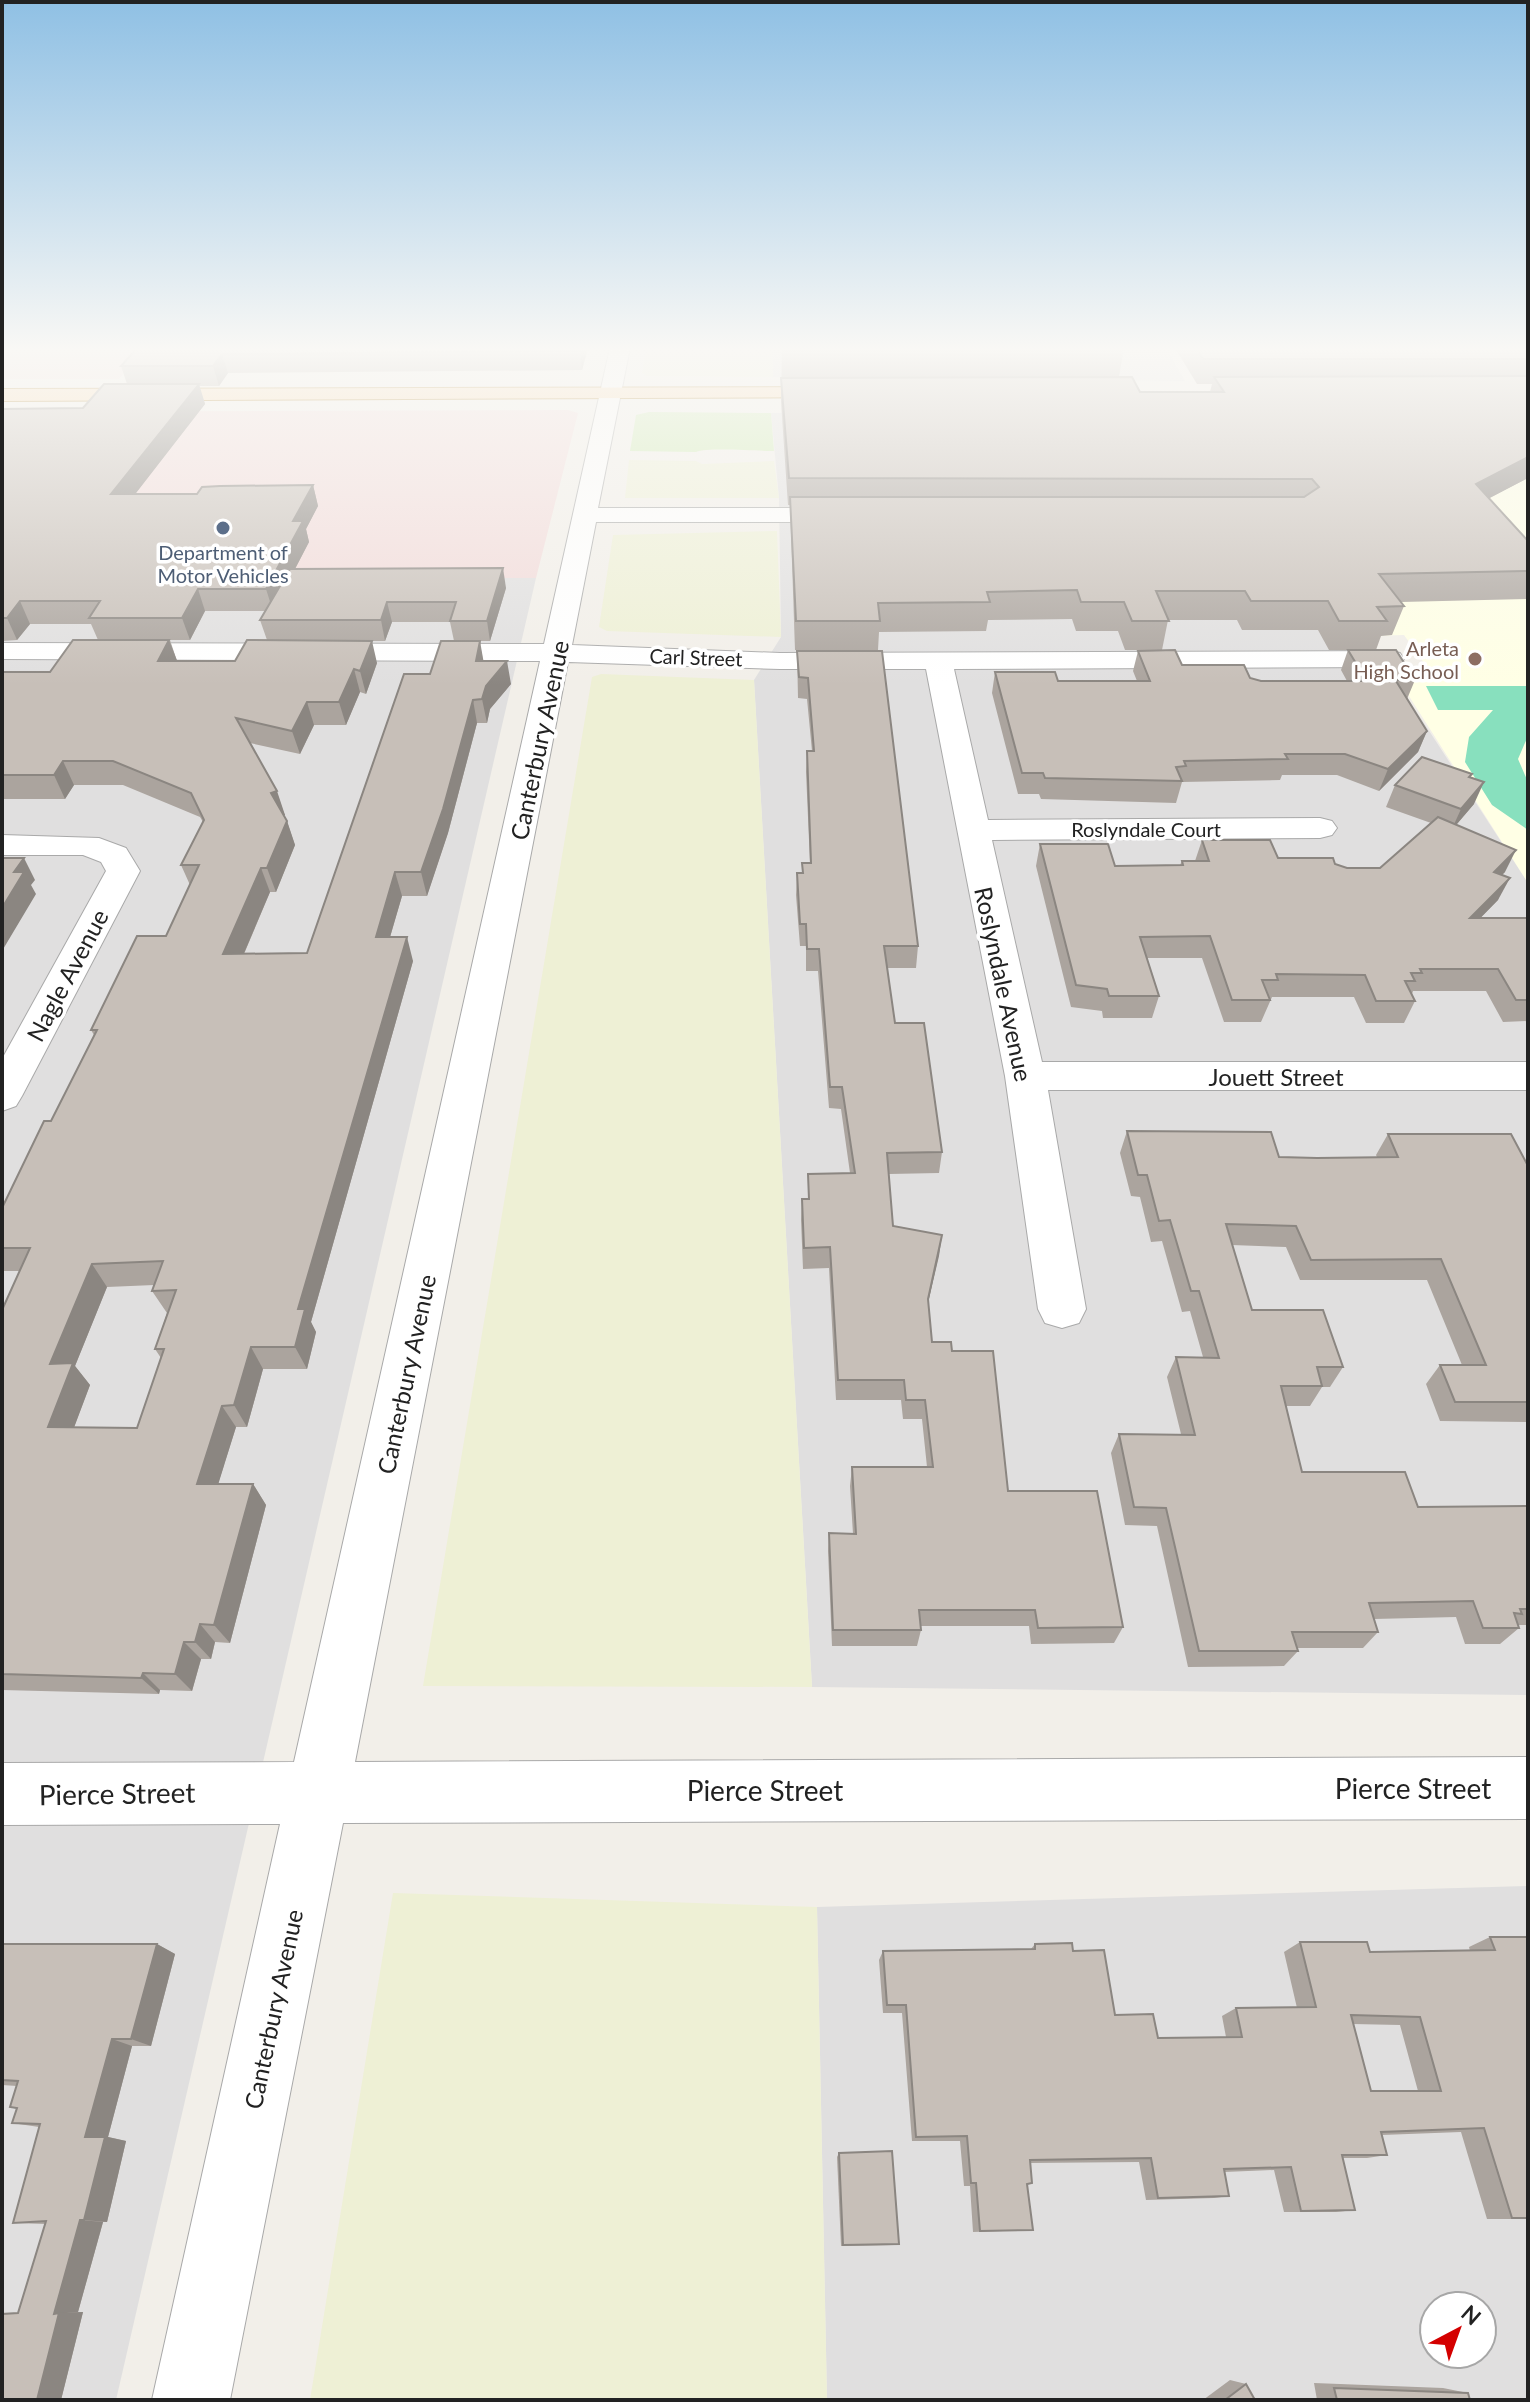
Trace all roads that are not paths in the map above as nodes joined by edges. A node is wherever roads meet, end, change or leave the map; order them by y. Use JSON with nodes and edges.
{"nodes":[{"id":1,"x":598,"y":460,"type":"edge"},
{"id":2,"x":587,"y":515,"type":"junction"},
{"id":3,"x":881,"y":515,"type":"edge"},
{"id":4,"x":2,"y":651,"type":"edge"},
{"id":5,"x":557,"y":652,"type":"junction"},
{"id":6,"x":1390,"y":659,"type":"edge"},
{"id":7,"x":938,"y":660,"type":"junction"},
{"id":8,"x":1320,"y":828,"type":"dead end"},
{"id":9,"x":971,"y":830,"type":"junction"},
{"id":10,"x":2,"y":845,"type":"edge"},
{"id":11,"x":1025,"y":1076,"type":"junction"},
{"id":12,"x":1528,"y":1076,"type":"edge"},
{"id":13,"x":2,"y":1096,"type":"edge"},
{"id":14,"x":1062,"y":1309,"type":"dead end"},
{"id":15,"x":1528,"y":1788,"type":"edge"},
{"id":16,"x":319,"y":1791,"type":"junction"},
{"id":17,"x":2,"y":1794,"type":"edge"},
{"id":18,"x":191,"y":2400,"type":"edge"}],
"edges":[{"from":1,"to":2,"type":"street","name":"Canterbury Avenue"},
{"from":2,"to":3,"type":"street"},
{"from":2,"to":5,"type":"street","name":"Canterbury Avenue"},
{"from":4,"to":5,"type":"street","name":"Carl Street"},
{"from":5,"to":7,"type":"street","name":"Carl Street"},
{"from":5,"to":16,"type":"street","name":"Canterbury Avenue"},
{"from":6,"to":7,"type":"street","name":"Carl Street"},
{"from":7,"to":9,"type":"street","name":"Roslyndale Avenue"},
{"from":8,"to":9,"type":"street","name":"Roslyndale Court"},
{"from":9,"to":11,"type":"street","name":"Roslyndale Avenue"},
{"from":10,"to":13,"type":"street","name":"Nagle Avenue"},
{"from":11,"to":12,"type":"street","name":"Jouett Street"},
{"from":11,"to":14,"type":"street","name":"Roslyndale Avenue"},
{"from":15,"to":16,"type":"street","name":"Pierce Street"},
{"from":16,"to":17,"type":"street","name":"Pierce Street"},
{"from":16,"to":18,"type":"street","name":"Canterbury Avenue"}]}
